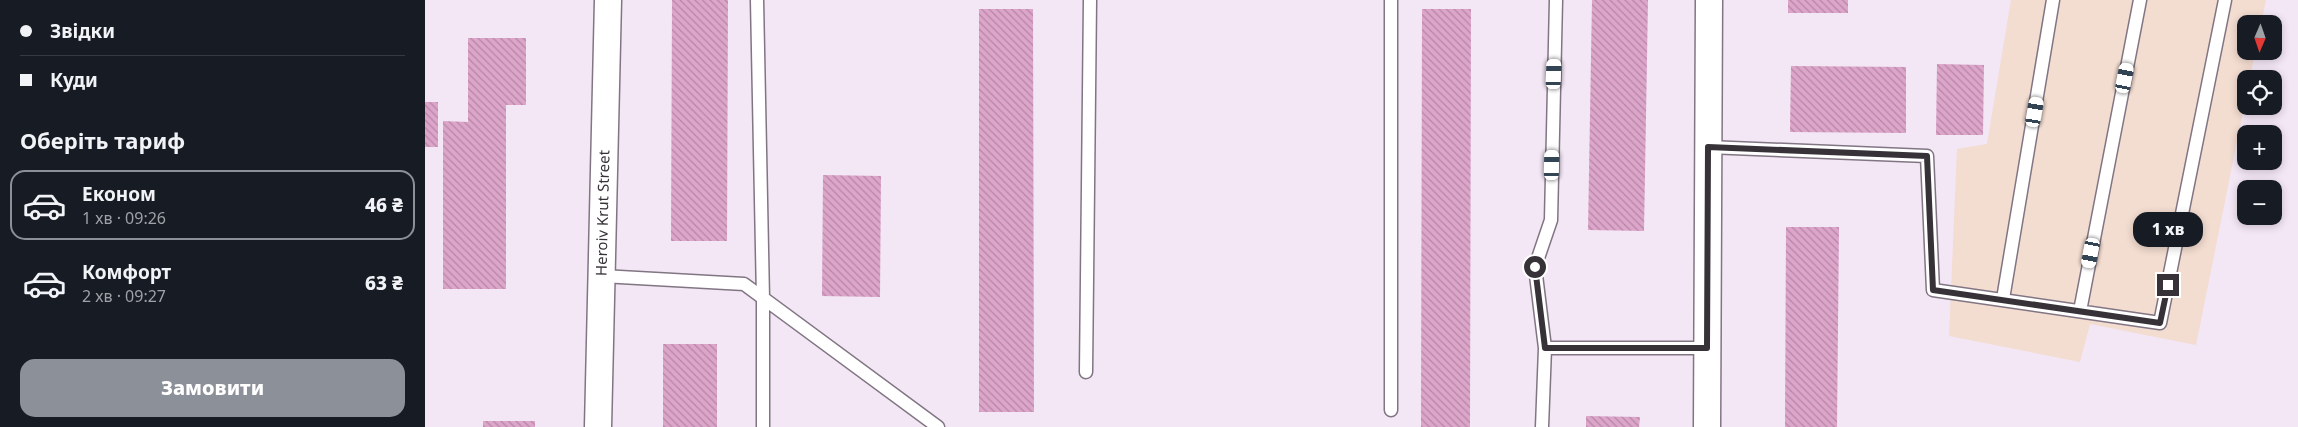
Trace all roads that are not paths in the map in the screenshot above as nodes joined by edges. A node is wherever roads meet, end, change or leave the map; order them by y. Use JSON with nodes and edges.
{"nodes":[{"id":1,"x":609,"y":0,"type":"edge"},
{"id":2,"x":757,"y":0,"type":"edge"},
{"id":3,"x":1090,"y":0,"type":"edge"},
{"id":4,"x":1391,"y":0,"type":"edge"},
{"id":5,"x":1556,"y":0,"type":"edge"},
{"id":6,"x":1709,"y":0,"type":"edge"},
{"id":7,"x":2053,"y":0,"type":"edge"},
{"id":8,"x":2140,"y":0,"type":"edge"},
{"id":9,"x":2225,"y":0,"type":"edge"},
{"id":10,"x":1708,"y":147,"type":"junction"},
{"id":11,"x":602,"y":276,"type":"junction"},
{"id":12,"x":763,"y":299,"type":"junction"},
{"id":13,"x":2003,"y":300,"type":"junction"},
{"id":14,"x":2080,"y":311,"type":"junction"},
{"id":15,"x":1545,"y":348,"type":"junction"},
{"id":16,"x":1707,"y":348,"type":"junction"},
{"id":17,"x":1086,"y":372,"type":"dead end"},
{"id":18,"x":1391,"y":410,"type":"dead end"},
{"id":19,"x":598,"y":427,"type":"edge"},
{"id":20,"x":763,"y":427,"type":"edge"},
{"id":21,"x":938,"y":427,"type":"edge"},
{"id":22,"x":1542,"y":427,"type":"edge"},
{"id":23,"x":1707,"y":427,"type":"edge"}],
"edges":[{"from":1,"to":11,"type":"street","name":"Heroiv Krut Street"},
{"from":2,"to":12,"type":"lane"},
{"from":3,"to":17,"type":"lane"},
{"from":4,"to":18,"type":"lane"},
{"from":5,"to":15,"type":"lane"},
{"from":6,"to":10,"type":"street"},
{"from":7,"to":13,"type":"lane"},
{"from":8,"to":14,"type":"lane"},
{"from":9,"to":14,"type":"lane"},
{"from":10,"to":13,"type":"lane"},
{"from":10,"to":16,"type":"street"},
{"from":11,"to":12,"type":"lane"},
{"from":11,"to":19,"type":"street","name":"Heroiv Krut Street"},
{"from":12,"to":20,"type":"lane"},
{"from":12,"to":21,"type":"lane"},
{"from":13,"to":14,"type":"lane"},
{"from":15,"to":16,"type":"lane"},
{"from":15,"to":22,"type":"lane"},
{"from":16,"to":23,"type":"street"}]}
